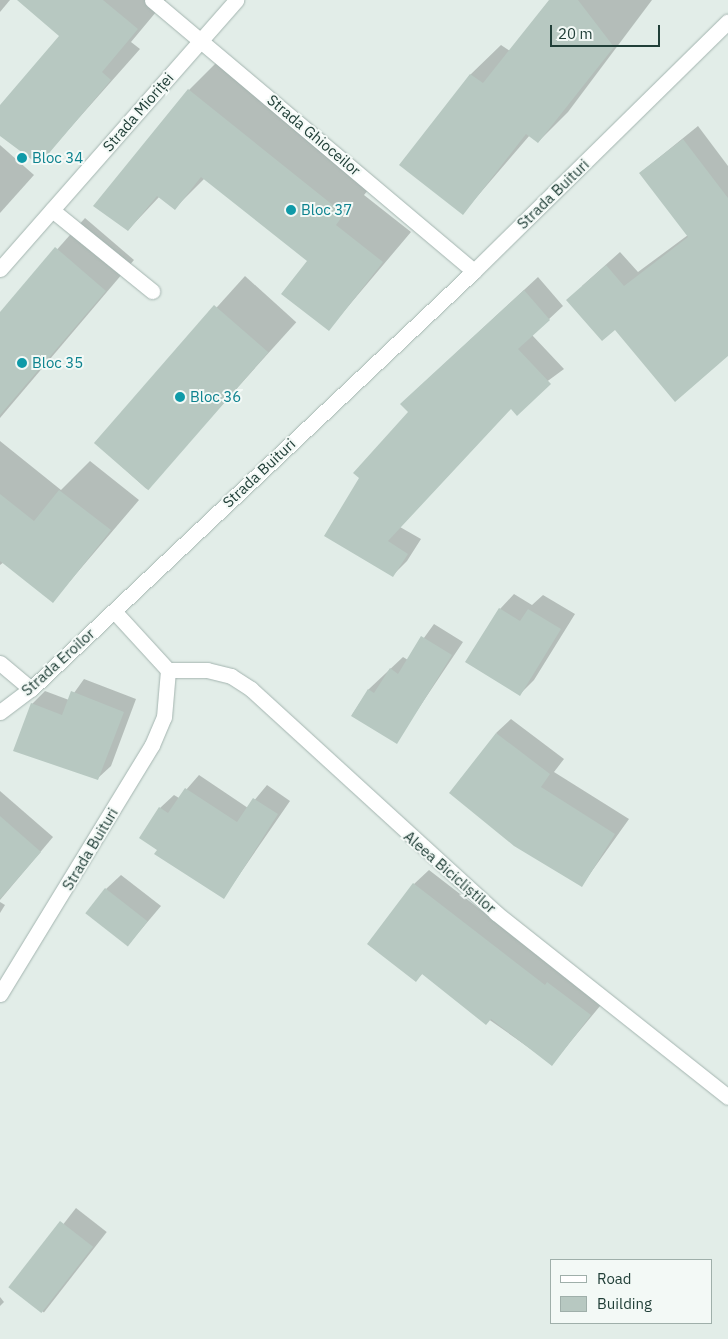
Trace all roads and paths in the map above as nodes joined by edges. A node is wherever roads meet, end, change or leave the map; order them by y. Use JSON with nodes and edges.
{"nodes":[{"id":1,"x":152,"y":0,"type":"edge"},
{"id":2,"x":236,"y":0,"type":"edge"},
{"id":3,"x":728,"y":21,"type":"edge"},
{"id":4,"x":201,"y":40,"type":"junction"},
{"id":5,"x":52,"y":210,"type":"junction"},
{"id":6,"x":0,"y":269,"type":"edge"},
{"id":7,"x":474,"y":271,"type":"junction"},
{"id":8,"x":152,"y":291,"type":"dead end"},
{"id":9,"x":114,"y":610,"type":"junction"},
{"id":10,"x":0,"y":662,"type":"edge"},
{"id":11,"x":168,"y":670,"type":"junction"},
{"id":12,"x":31,"y":688,"type":"junction"},
{"id":13,"x":0,"y":712,"type":"edge"},
{"id":14,"x":0,"y":994,"type":"edge"},
{"id":15,"x":728,"y":1097,"type":"edge"}],
"edges":[{"from":1,"to":4,"type":"street","name":"Strada Ghioceilor"},
{"from":2,"to":4,"type":"street","name":"Strada Mioriței"},
{"from":3,"to":7,"type":"street","name":"Strada Buituri"},
{"from":4,"to":5,"type":"street","name":"Strada Mioriței"},
{"from":4,"to":7,"type":"street","name":"Strada Ghioceilor"},
{"from":5,"to":6,"type":"street","name":"Strada Mioriței"},
{"from":5,"to":8,"type":"street"},
{"from":7,"to":9,"type":"street","name":"Strada Buituri"},
{"from":9,"to":11,"type":"street"},
{"from":9,"to":12,"type":"street","name":"Strada Eroilor"},
{"from":10,"to":12,"type":"street"},
{"from":11,"to":14,"type":"street","name":"Strada Buituri"},
{"from":11,"to":15,"type":"street","name":"Aleea Bicicliștilor"},
{"from":12,"to":13,"type":"street","name":"Strada Eroilor"}]}
